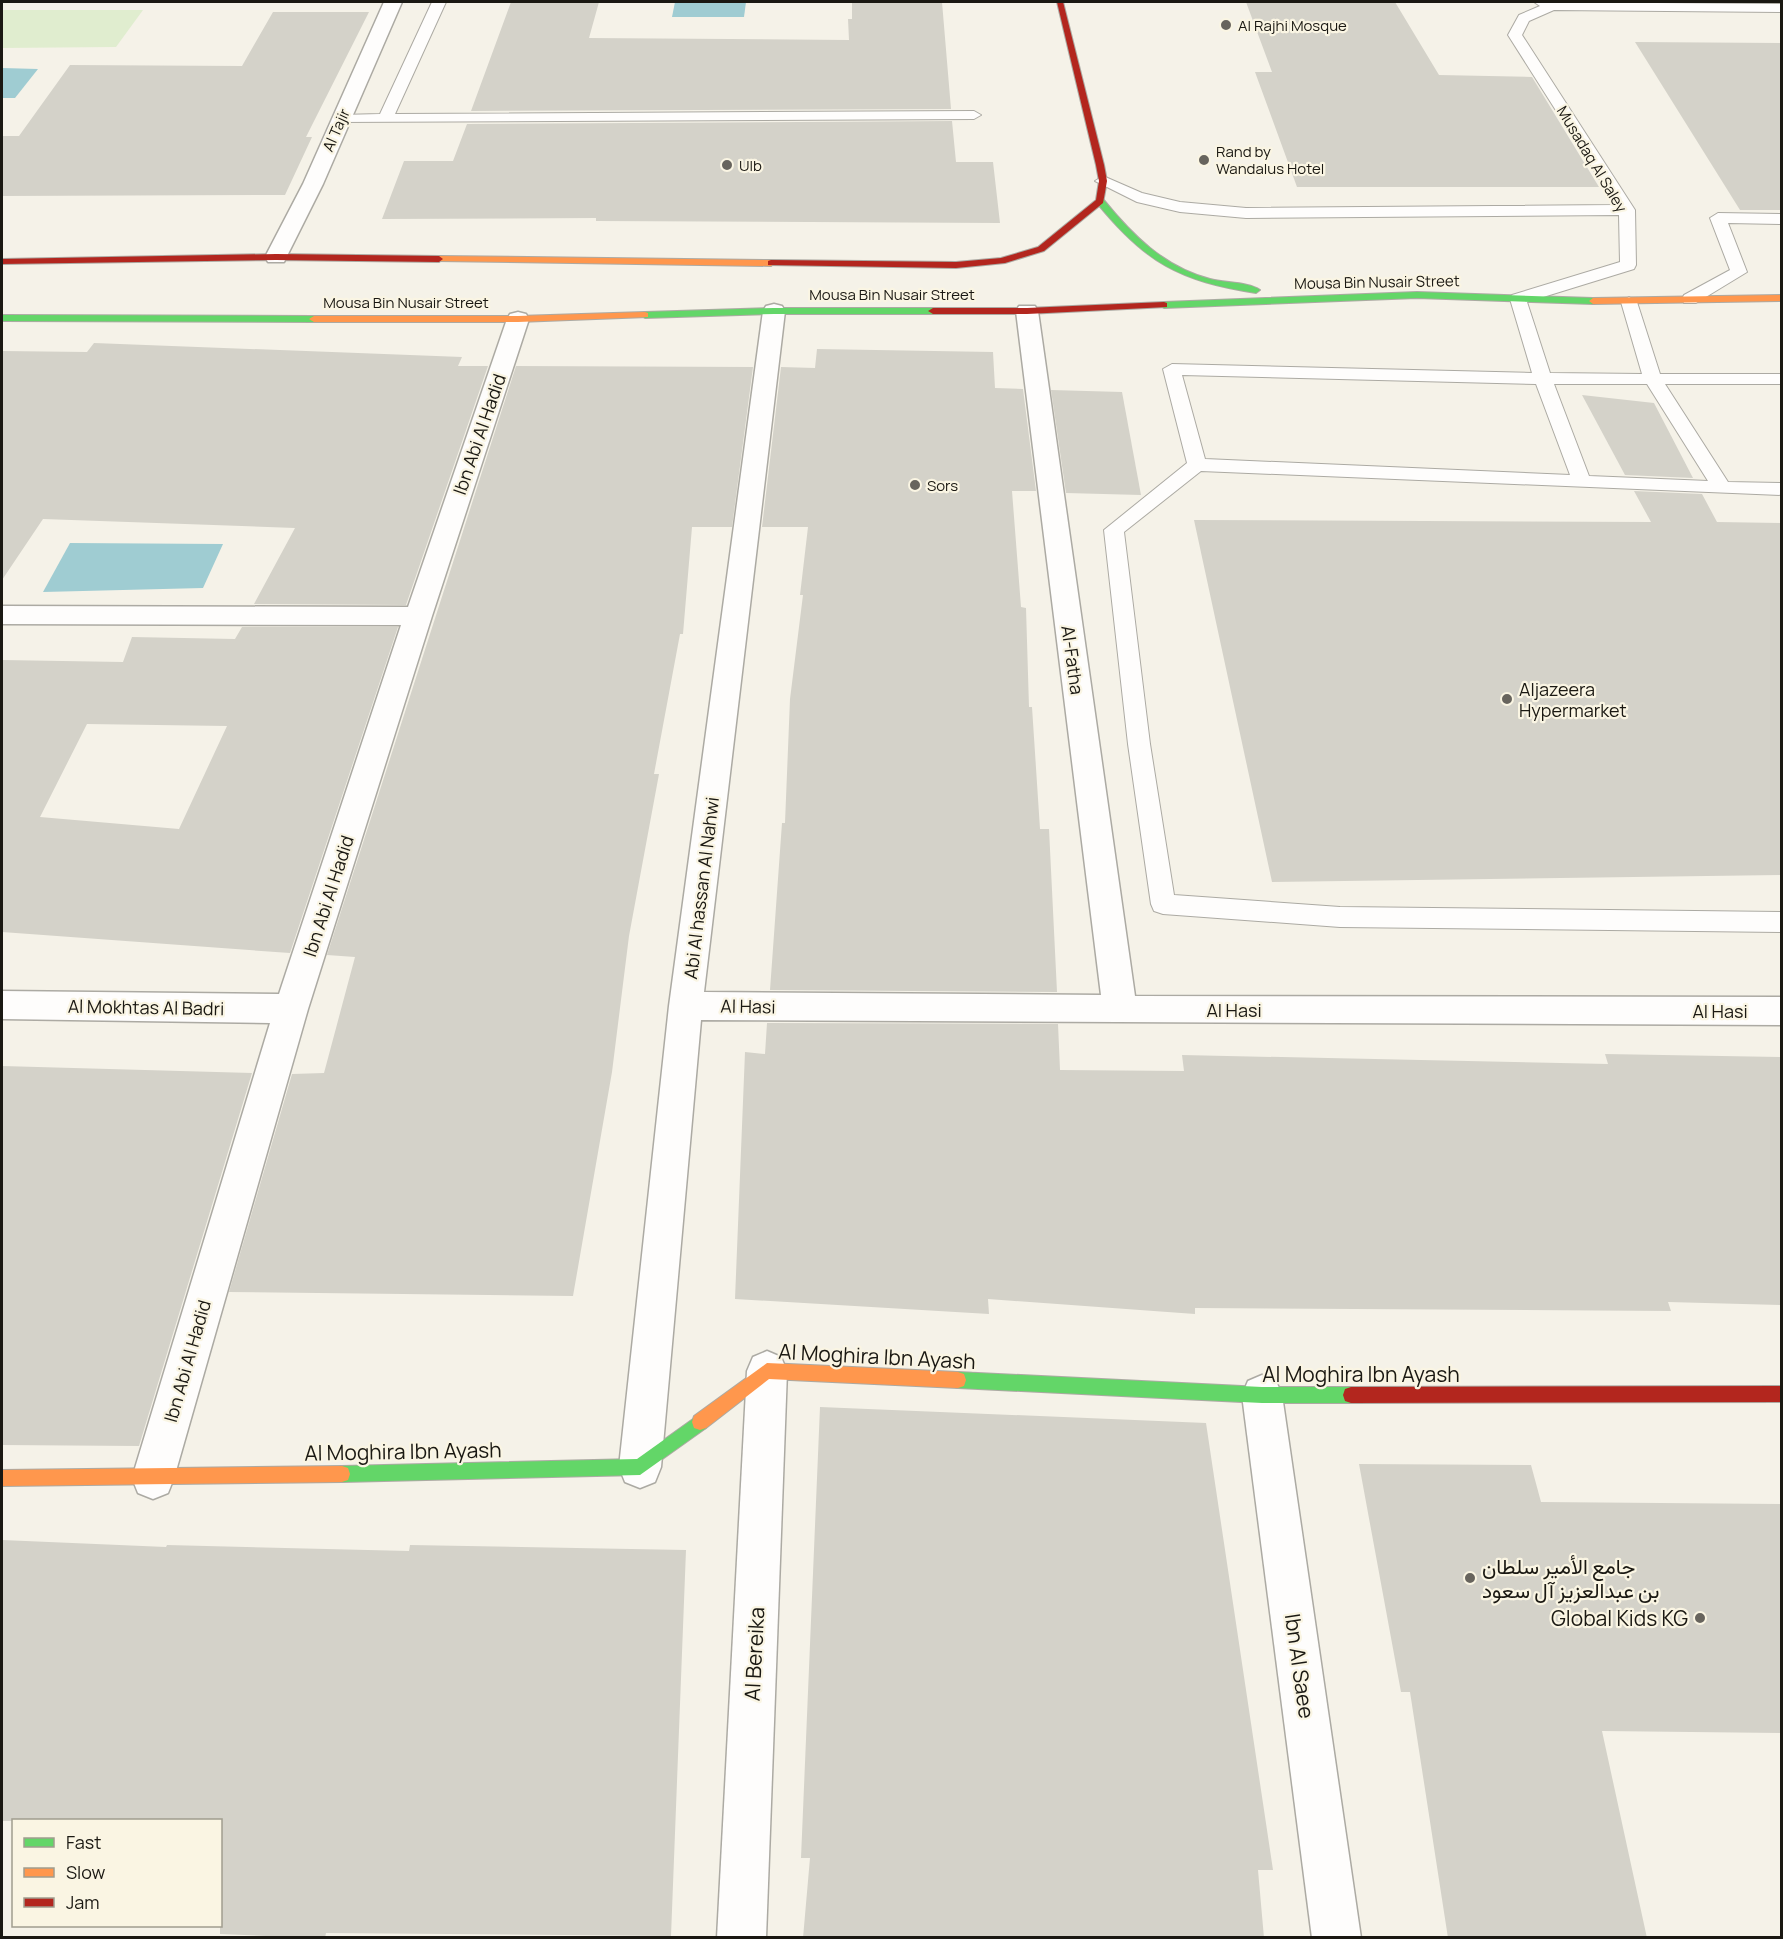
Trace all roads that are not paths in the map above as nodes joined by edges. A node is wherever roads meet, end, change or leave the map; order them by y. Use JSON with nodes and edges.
{"nodes":[{"id":1,"x":393,"y":2,"type":"edge"},
{"id":2,"x":439,"y":2,"type":"edge"},
{"id":3,"x":1060,"y":2,"type":"edge"},
{"id":4,"x":1546,"y":4,"type":"edge"},
{"id":5,"x":1782,"y":8,"type":"edge"},
{"id":6,"x":974,"y":115,"type":"dead end"},
{"id":7,"x":386,"y":117,"type":"junction"},
{"id":8,"x":341,"y":119,"type":"junction"},
{"id":9,"x":1103,"y":181,"type":"junction"},
{"id":10,"x":1100,"y":201,"type":"junction"},
{"id":11,"x":1627,"y":210,"type":"junction"},
{"id":12,"x":1782,"y":219,"type":"edge"},
{"id":13,"x":276,"y":257,"type":"junction"},
{"id":14,"x":2,"y":262,"type":"edge"},
{"id":15,"x":1417,"y":296,"type":"junction"},
{"id":16,"x":1518,"y":298,"type":"junction"},
{"id":17,"x":1782,"y":298,"type":"edge"},
{"id":18,"x":1690,"y":299,"type":"junction"},
{"id":19,"x":1629,"y":302,"type":"junction"},
{"id":20,"x":774,"y":311,"type":"junction"},
{"id":21,"x":1027,"y":311,"type":"junction"},
{"id":22,"x":2,"y":318,"type":"edge"},
{"id":23,"x":518,"y":319,"type":"junction"},
{"id":24,"x":1543,"y":379,"type":"junction"},
{"id":25,"x":1653,"y":379,"type":"junction"},
{"id":26,"x":1782,"y":379,"type":"edge"},
{"id":27,"x":1197,"y":465,"type":"junction"},
{"id":28,"x":1582,"y":482,"type":"junction"},
{"id":29,"x":1722,"y":488,"type":"junction"},
{"id":30,"x":1782,"y":489,"type":"edge"},
{"id":31,"x":2,"y":615,"type":"edge"},
{"id":32,"x":418,"y":616,"type":"junction"},
{"id":33,"x":1782,"y":922,"type":"edge"},
{"id":34,"x":2,"y":1005,"type":"edge"},
{"id":35,"x":686,"y":1006,"type":"junction"},
{"id":36,"x":291,"y":1009,"type":"junction"},
{"id":37,"x":1120,"y":1010,"type":"junction"},
{"id":38,"x":1782,"y":1011,"type":"edge"},
{"id":39,"x":767,"y":1371,"type":"junction"},
{"id":40,"x":1782,"y":1394,"type":"edge"},
{"id":41,"x":1262,"y":1395,"type":"junction"},
{"id":42,"x":640,"y":1467,"type":"junction"},
{"id":43,"x":2,"y":1478,"type":"edge"},
{"id":44,"x":153,"y":1478,"type":"junction"},
{"id":45,"x":741,"y":1938,"type":"edge"},
{"id":46,"x":1337,"y":1938,"type":"edge"}],
"edges":[{"from":1,"to":8,"type":"street","name":"Al Tajir"},
{"from":2,"to":7,"type":"lane"},
{"from":3,"to":9,"type":"street"},
{"from":4,"to":5,"type":"lane"},
{"from":4,"to":11,"type":"lane","name":"Musadaq Al Saley"},
{"from":6,"to":7,"type":"lane"},
{"from":7,"to":8,"type":"lane"},
{"from":8,"to":13,"type":"street","name":"Al Tajir"},
{"from":9,"to":10,"type":"street"},
{"from":9,"to":11,"type":"lane"},
{"from":10,"to":13,"type":"street","name":"Mousa Bin Nusair Street"},
{"from":10,"to":15,"type":"street"},
{"from":11,"to":16,"type":"lane","name":"Musadaq Al Saley"},
{"from":12,"to":18,"type":"lane"},
{"from":13,"to":14,"type":"street","name":"Mousa Bin Nusair Street"},
{"from":15,"to":16,"type":"street","name":"Mousa Bin Nusair Street"},
{"from":15,"to":21,"type":"street","name":"Mousa Bin Nusair Street"},
{"from":16,"to":19,"type":"street","name":"Mousa Bin Nusair Street"},
{"from":16,"to":24,"type":"lane"},
{"from":17,"to":18,"type":"street","name":"Mousa Bin Nusair Street"},
{"from":18,"to":19,"type":"street","name":"Mousa Bin Nusair Street"},
{"from":19,"to":25,"type":"lane"},
{"from":20,"to":21,"type":"street","name":"Mousa Bin Nusair Street"},
{"from":20,"to":23,"type":"street","name":"Mousa Bin Nusair Street"},
{"from":20,"to":35,"type":"street","name":"Abi Al hassan Al Nahwi"},
{"from":21,"to":37,"type":"street","name":"Al-Fatha"},
{"from":22,"to":23,"type":"street","name":"Mousa Bin Nusair Street"},
{"from":23,"to":32,"type":"street","name":"Ibn Abi Al Hadid"},
{"from":24,"to":25,"type":"lane"},
{"from":24,"to":27,"type":"lane"},
{"from":24,"to":28,"type":"lane"},
{"from":25,"to":26,"type":"lane"},
{"from":25,"to":29,"type":"lane"},
{"from":27,"to":28,"type":"lane"},
{"from":27,"to":33,"type":"lane"},
{"from":28,"to":29,"type":"lane"},
{"from":29,"to":30,"type":"lane"},
{"from":31,"to":32,"type":"street"},
{"from":32,"to":36,"type":"street","name":"Ibn Abi Al Hadid"},
{"from":34,"to":36,"type":"street","name":"Al Mokhtas Al Badri"},
{"from":35,"to":37,"type":"street","name":"Al Hasi"},
{"from":35,"to":42,"type":"street","name":"Abi Al hassan Al Nahwi"},
{"from":36,"to":44,"type":"street","name":"Ibn Abi Al Hadid"},
{"from":37,"to":38,"type":"street","name":"Al Hasi"},
{"from":39,"to":41,"type":"street","name":"Al Moghira Ibn Ayash"},
{"from":39,"to":42,"type":"street","name":"Al Moghira Ibn Ayash"},
{"from":39,"to":45,"type":"street","name":"Al Bereika"},
{"from":40,"to":41,"type":"street","name":"Al Moghira Ibn Ayash"},
{"from":41,"to":46,"type":"street","name":"Ibn Al Saee"},
{"from":42,"to":44,"type":"street","name":"Al Moghira Ibn Ayash"},
{"from":43,"to":44,"type":"street","name":"Al Moghira Ibn Ayash"}]}
